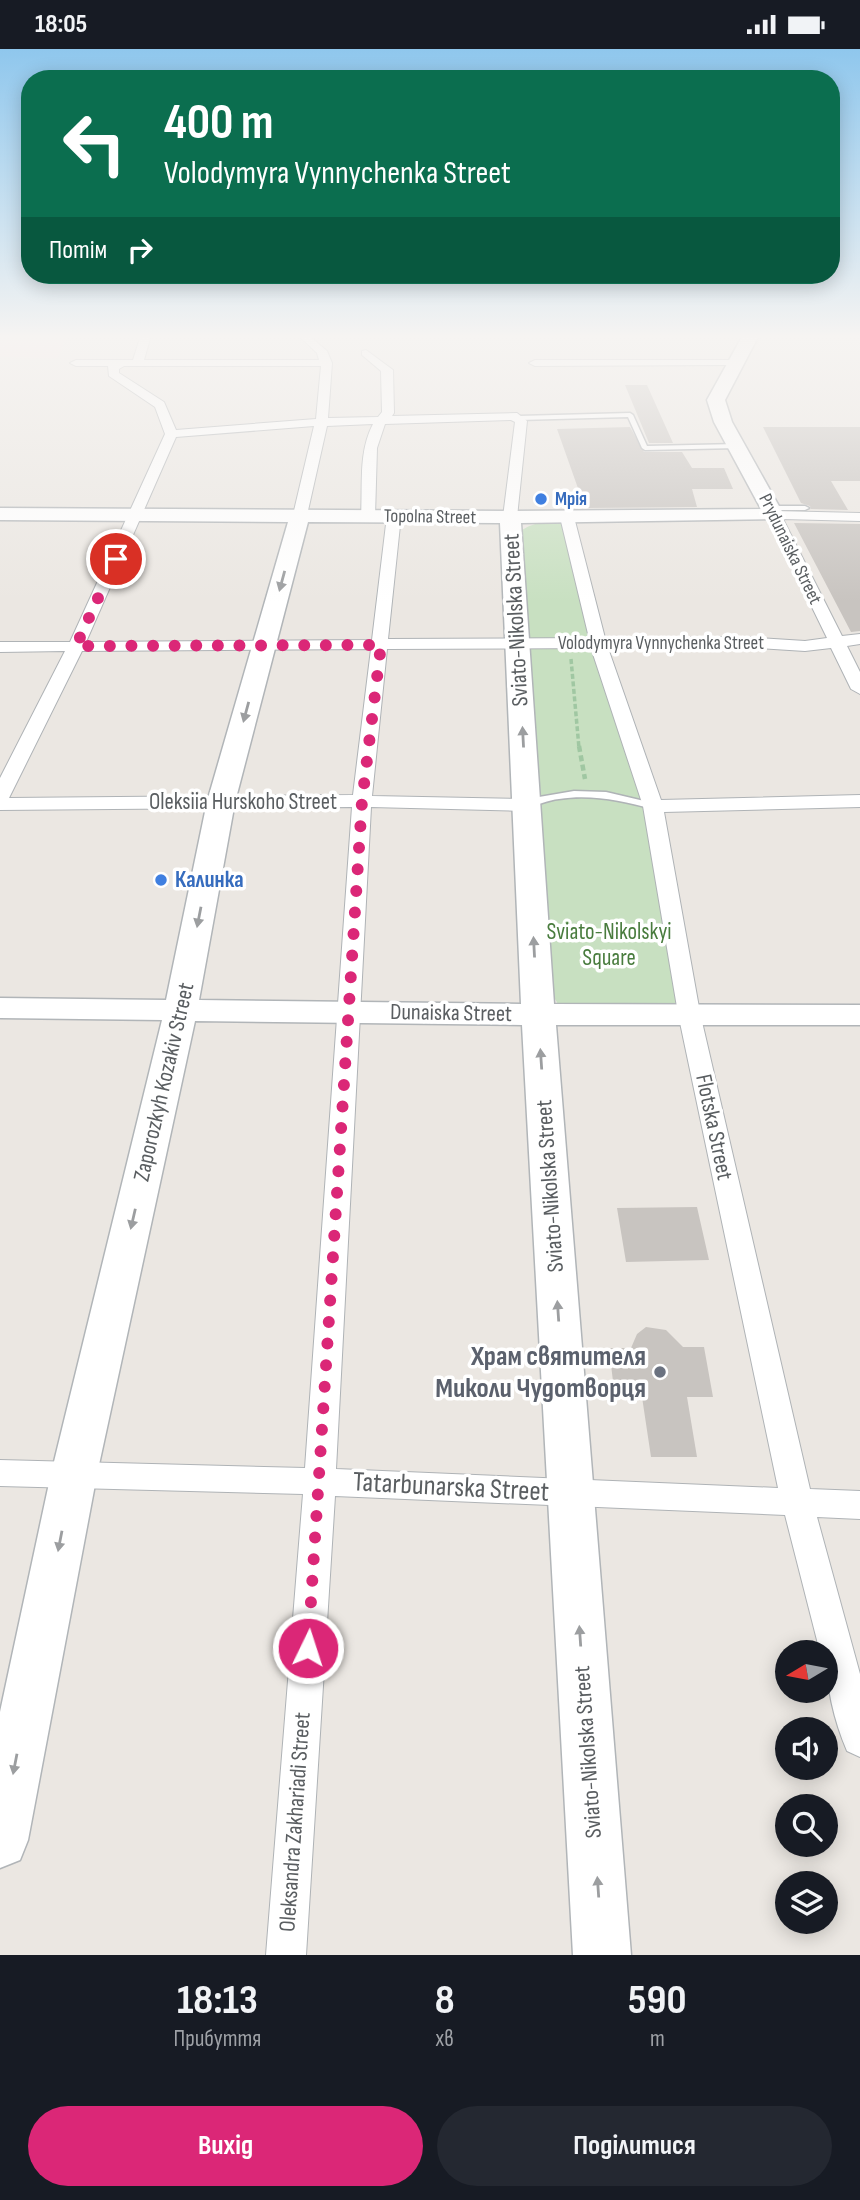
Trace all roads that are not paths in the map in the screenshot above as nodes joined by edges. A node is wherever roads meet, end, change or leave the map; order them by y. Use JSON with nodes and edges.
{"nodes":[{"id":1,"x":167,"y":424,"type":"edge"},
{"id":2,"x":298,"y":424,"type":"edge"},
{"id":3,"x":322,"y":424,"type":"edge"},
{"id":4,"x":378,"y":424,"type":"edge"},
{"id":5,"x":521,"y":424,"type":"edge"},
{"id":6,"x":634,"y":424,"type":"edge"},
{"id":7,"x":724,"y":424,"type":"edge"},
{"id":8,"x":171,"y":434,"type":"junction"},
{"id":9,"x":738,"y":446,"type":"junction"},
{"id":10,"x":805,"y":508,"type":"dead end"},
{"id":11,"x":772,"y":512,"type":"junction"},
{"id":12,"x":0,"y":514,"type":"edge"},
{"id":13,"x":135,"y":515,"type":"junction"},
{"id":14,"x":300,"y":515,"type":"junction"},
{"id":15,"x":381,"y":516,"type":"junction"},
{"id":16,"x":510,"y":517,"type":"junction"},
{"id":17,"x":567,"y":517,"type":"junction"},
{"id":18,"x":860,"y":517,"type":"edge"},
{"id":19,"x":860,"y":639,"type":"edge"},
{"id":20,"x":836,"y":642,"type":"junction"},
{"id":21,"x":569,"y":643,"type":"joint"},
{"id":22,"x":598,"y":643,"type":"junction"},
{"id":23,"x":519,"y":644,"type":"junction"},
{"id":24,"x":381,"y":645,"type":"junction"},
{"id":25,"x":76,"y":646,"type":"junction"},
{"id":26,"x":0,"y":647,"type":"edge"},
{"id":27,"x":264,"y":647,"type":"junction"},
{"id":28,"x":860,"y":689,"type":"edge"},
{"id":29,"x":0,"y":797,"type":"edge"},
{"id":30,"x":362,"y":801,"type":"junction"},
{"id":31,"x":860,"y":801,"type":"edge"},
{"id":32,"x":221,"y":802,"type":"junction"},
{"id":33,"x":0,"y":804,"type":"edge"},
{"id":34,"x":526,"y":805,"type":"junction"},
{"id":35,"x":653,"y":806,"type":"junction"},
{"id":36,"x":0,"y":1008,"type":"edge"},
{"id":37,"x":181,"y":1010,"type":"junction"},
{"id":38,"x":350,"y":1011,"type":"junction"},
{"id":39,"x":689,"y":1013,"type":"junction"},
{"id":40,"x":538,"y":1015,"type":"junction"},
{"id":41,"x":860,"y":1016,"type":"edge"},
{"id":42,"x":0,"y":1473,"type":"edge"},
{"id":43,"x":74,"y":1474,"type":"junction"},
{"id":44,"x":320,"y":1480,"type":"junction"},
{"id":45,"x":571,"y":1494,"type":"junction"},
{"id":46,"x":797,"y":1502,"type":"junction"},
{"id":47,"x":860,"y":1505,"type":"edge"},
{"id":48,"x":860,"y":1739,"type":"edge"},
{"id":49,"x":0,"y":1840,"type":"edge"},
{"id":50,"x":286,"y":1955,"type":"edge"},
{"id":51,"x":602,"y":1955,"type":"edge"}],
"edges":[{"from":1,"to":8,"type":"street"},
{"from":2,"to":8,"type":"street"},
{"from":3,"to":14,"type":"street","name":"Zaporozkyh Kozakiv Street"},
{"from":4,"to":15,"type":"street","name":"Oleksandra Zakhariadi Street"},
{"from":5,"to":16,"type":"street","name":"Sviato-Nikolska Street"},
{"from":6,"to":9,"type":"lane"},
{"from":7,"to":9,"type":"main road","name":"Prydunaiska Street"},
{"from":8,"to":13,"type":"street"},
{"from":9,"to":11,"type":"main road","name":"Prydunaiska Street"},
{"from":10,"to":11,"type":"lane"},
{"from":11,"to":17,"type":"main road","name":"Topolna Street"},
{"from":11,"to":18,"type":"street","name":"Topolna Street"},
{"from":11,"to":20,"type":"street","name":"Prydunaiska Street"},
{"from":12,"to":13,"type":"main road","name":"Topolna Street"},
{"from":13,"to":14,"type":"main road","name":"Topolna Street"},
{"from":13,"to":25,"type":"street"},
{"from":14,"to":15,"type":"main road","name":"Topolna Street"},
{"from":14,"to":27,"type":"main road","name":"Zaporozkyh Kozakiv Street","one_way":true},
{"from":15,"to":16,"type":"main road","name":"Topolna Street"},
{"from":15,"to":24,"type":"street","name":"Oleksandra Zakhariadi Street"},
{"from":16,"to":17,"type":"main road","name":"Topolna Street"},
{"from":16,"to":23,"type":"main road","name":"Sviato-Nikolska Street"},
{"from":17,"to":22,"type":"street","name":"Flotska Street"},
{"from":19,"to":20,"type":"street","name":"Volodymyra Vynnychenka Street"},
{"from":20,"to":22,"type":"street","name":"Volodymyra Vynnychenka Street"},
{"from":20,"to":28,"type":"street","name":"Prydunaiska Street"},
{"from":21,"to":22,"type":"street","name":"Volodymyra Vynnychenka Street"},
{"from":21,"to":23,"type":"street","name":"Volodymyra Vynnychenka Street"},
{"from":22,"to":35,"type":"street","name":"Flotska Street"},
{"from":23,"to":24,"type":"street","name":"Volodymyra Vynnychenka Street"},
{"from":34,"to":23,"type":"main road","name":"Sviato-Nikolska Street","one_way":true},
{"from":24,"to":27,"type":"street","name":"Volodymyra Vynnychenka Street"},
{"from":24,"to":30,"type":"street","name":"Oleksandra Zakhariadi Street"},
{"from":25,"to":26,"type":"street","name":"Volodymyra Vynnychenka Street"},
{"from":25,"to":27,"type":"street","name":"Volodymyra Vynnychenka Street"},
{"from":25,"to":29,"type":"street"},
{"from":27,"to":32,"type":"main road","name":"Zaporozkyh Kozakiv Street","one_way":true},
{"from":30,"to":32,"type":"street","name":"Oleksiia Hurskoho Street"},
{"from":30,"to":34,"type":"street","name":"Oleksiia Hurskoho Street"},
{"from":30,"to":38,"type":"street","name":"Oleksandra Zakhariadi Street"},
{"from":31,"to":35,"type":"street","name":"Oleksiia Hurskoho Street"},
{"from":32,"to":33,"type":"street","name":"Oleksiia Hurskoho Street"},
{"from":32,"to":37,"type":"main road","name":"Zaporozkyh Kozakiv Street","one_way":true},
{"from":34,"to":35,"type":"lane","name":"Oleksiia Hurskoho Street"},
{"from":40,"to":34,"type":"main road","name":"Sviato-Nikolska Street","one_way":true},
{"from":35,"to":39,"type":"street","name":"Flotska Street"},
{"from":36,"to":37,"type":"main road","name":"Dunaiska Street"},
{"from":37,"to":38,"type":"main road","name":"Dunaiska Street"},
{"from":37,"to":43,"type":"main road","name":"Zaporozkyh Kozakiv Street","one_way":true},
{"from":38,"to":40,"type":"main road","name":"Dunaiska Street"},
{"from":38,"to":44,"type":"street","name":"Oleksandra Zakhariadi Street"},
{"from":39,"to":40,"type":"main road","name":"Dunaiska Street"},
{"from":39,"to":41,"type":"main road","name":"Dunaiska Street"},
{"from":39,"to":46,"type":"street","name":"Flotska Street"},
{"from":45,"to":40,"type":"main road","name":"Sviato-Nikolska Street","one_way":true},
{"from":42,"to":43,"type":"street","name":"Tatarbunarska Street"},
{"from":43,"to":44,"type":"street","name":"Tatarbunarska Street"},
{"from":43,"to":49,"type":"main road","name":"Zaporozkyh Kozakiv Street","one_way":true},
{"from":44,"to":45,"type":"street","name":"Tatarbunarska Street"},
{"from":44,"to":50,"type":"street","name":"Oleksandra Zakhariadi Street"},
{"from":45,"to":46,"type":"street","name":"Tatarbunarska Street"},
{"from":51,"to":45,"type":"main road","name":"Sviato-Nikolska Street","one_way":true},
{"from":46,"to":47,"type":"street","name":"Tatarbunarska Street"},
{"from":46,"to":48,"type":"street","name":"Flotska Street"}]}
